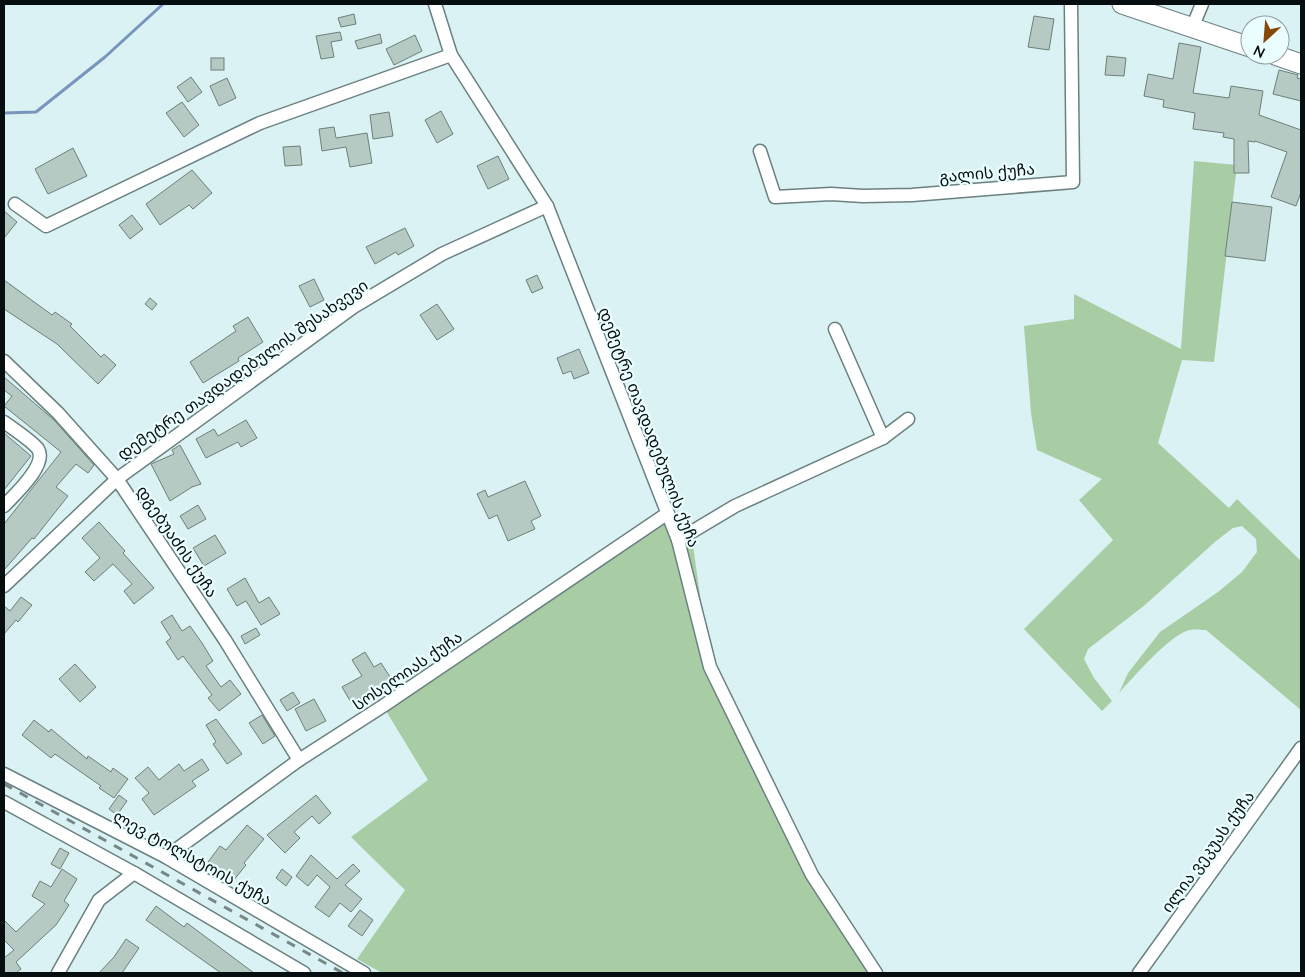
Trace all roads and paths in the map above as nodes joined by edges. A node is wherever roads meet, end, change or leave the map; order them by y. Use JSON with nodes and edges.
{"nodes":[{"id":1,"x":435,"y":4,"type":"edge"},
{"id":2,"x":1070,"y":4,"type":"edge"},
{"id":3,"x":1122,"y":4,"type":"edge"},
{"id":4,"x":1202,"y":4,"type":"edge"},
{"id":5,"x":1192,"y":28,"type":"junction"},
{"id":6,"x":1240,"y":44,"type":"edge"},
{"id":7,"x":451,"y":55,"type":"junction"},
{"id":8,"x":760,"y":151,"type":"dead end"},
{"id":9,"x":15,"y":204,"type":"dead end"},
{"id":10,"x":548,"y":206,"type":"junction"},
{"id":11,"x":835,"y":329,"type":"dead end"},
{"id":12,"x":4,"y":361,"type":"edge"},
{"id":13,"x":908,"y":419,"type":"dead end"},
{"id":14,"x":4,"y":422,"type":"edge"},
{"id":15,"x":884,"y":438,"type":"junction"},
{"id":16,"x":117,"y":479,"type":"junction"},
{"id":17,"x":4,"y":506,"type":"edge"},
{"id":18,"x":668,"y":513,"type":"junction"},
{"id":19,"x":678,"y":540,"type":"junction"},
{"id":20,"x":4,"y":586,"type":"edge"},
{"id":21,"x":1301,"y":748,"type":"edge"},
{"id":22,"x":298,"y":760,"type":"junction"},
{"id":23,"x":4,"y":774,"type":"edge"},
{"id":24,"x":4,"y":802,"type":"edge"},
{"id":25,"x":166,"y":857,"type":"junction"},
{"id":26,"x":134,"y":873,"type":"junction"},
{"id":27,"x":58,"y":973,"type":"edge"},
{"id":28,"x":304,"y":973,"type":"edge"},
{"id":29,"x":364,"y":973,"type":"edge"},
{"id":30,"x":876,"y":973,"type":"edge"},
{"id":31,"x":1139,"y":973,"type":"edge"}],
"edges":[{"from":1,"to":7,"type":"street","name":"დემეტრე თავდადებულის ქუჩა"},
{"from":2,"to":8,"type":"street","name":"გალის ქუჩა"},
{"from":3,"to":5,"type":"main road"},
{"from":4,"to":5,"type":"street"},
{"from":5,"to":6,"type":"main road"},
{"from":7,"to":9,"type":"street"},
{"from":7,"to":10,"type":"street","name":"დემეტრე თავდადებულის ქუჩა"},
{"from":10,"to":16,"type":"street","name":"დემეტრე თავდადებულის შესახვევი"},
{"from":10,"to":18,"type":"street","name":"დემეტრე თავდადებულის ქუჩა"},
{"from":11,"to":15,"type":"street"},
{"from":12,"to":16,"type":"street","name":"დგებუაძის ქუჩა"},
{"from":13,"to":15,"type":"street"},
{"from":14,"to":17,"type":"street"},
{"from":15,"to":19,"type":"street"},
{"from":16,"to":20,"type":"street","name":"დემეტრე თავდადებულის შესახვევი"},
{"from":16,"to":22,"type":"street","name":"დგებუაძის ქუჩა"},
{"from":18,"to":19,"type":"street","name":"დემეტრე თავდადებულის ქუჩა"},
{"from":18,"to":22,"type":"street","name":"სოსელიას ქუჩა"},
{"from":19,"to":30,"type":"street","name":"დემეტრე თავდადებულის ქუჩა"},
{"from":21,"to":31,"type":"street","name":"ილია ვეკუას ქუჩა"},
{"from":22,"to":25,"type":"street","name":"სოსელიას ქუჩა"},
{"from":23,"to":25,"type":"street","name":"ლევ ტოლსტოის ქუჩა"},
{"from":24,"to":26,"type":"street"},
{"from":25,"to":29,"type":"street","name":"ლევ ტოლსტოის ქუჩა"},
{"from":26,"to":27,"type":"street"},
{"from":26,"to":28,"type":"street"}]}
